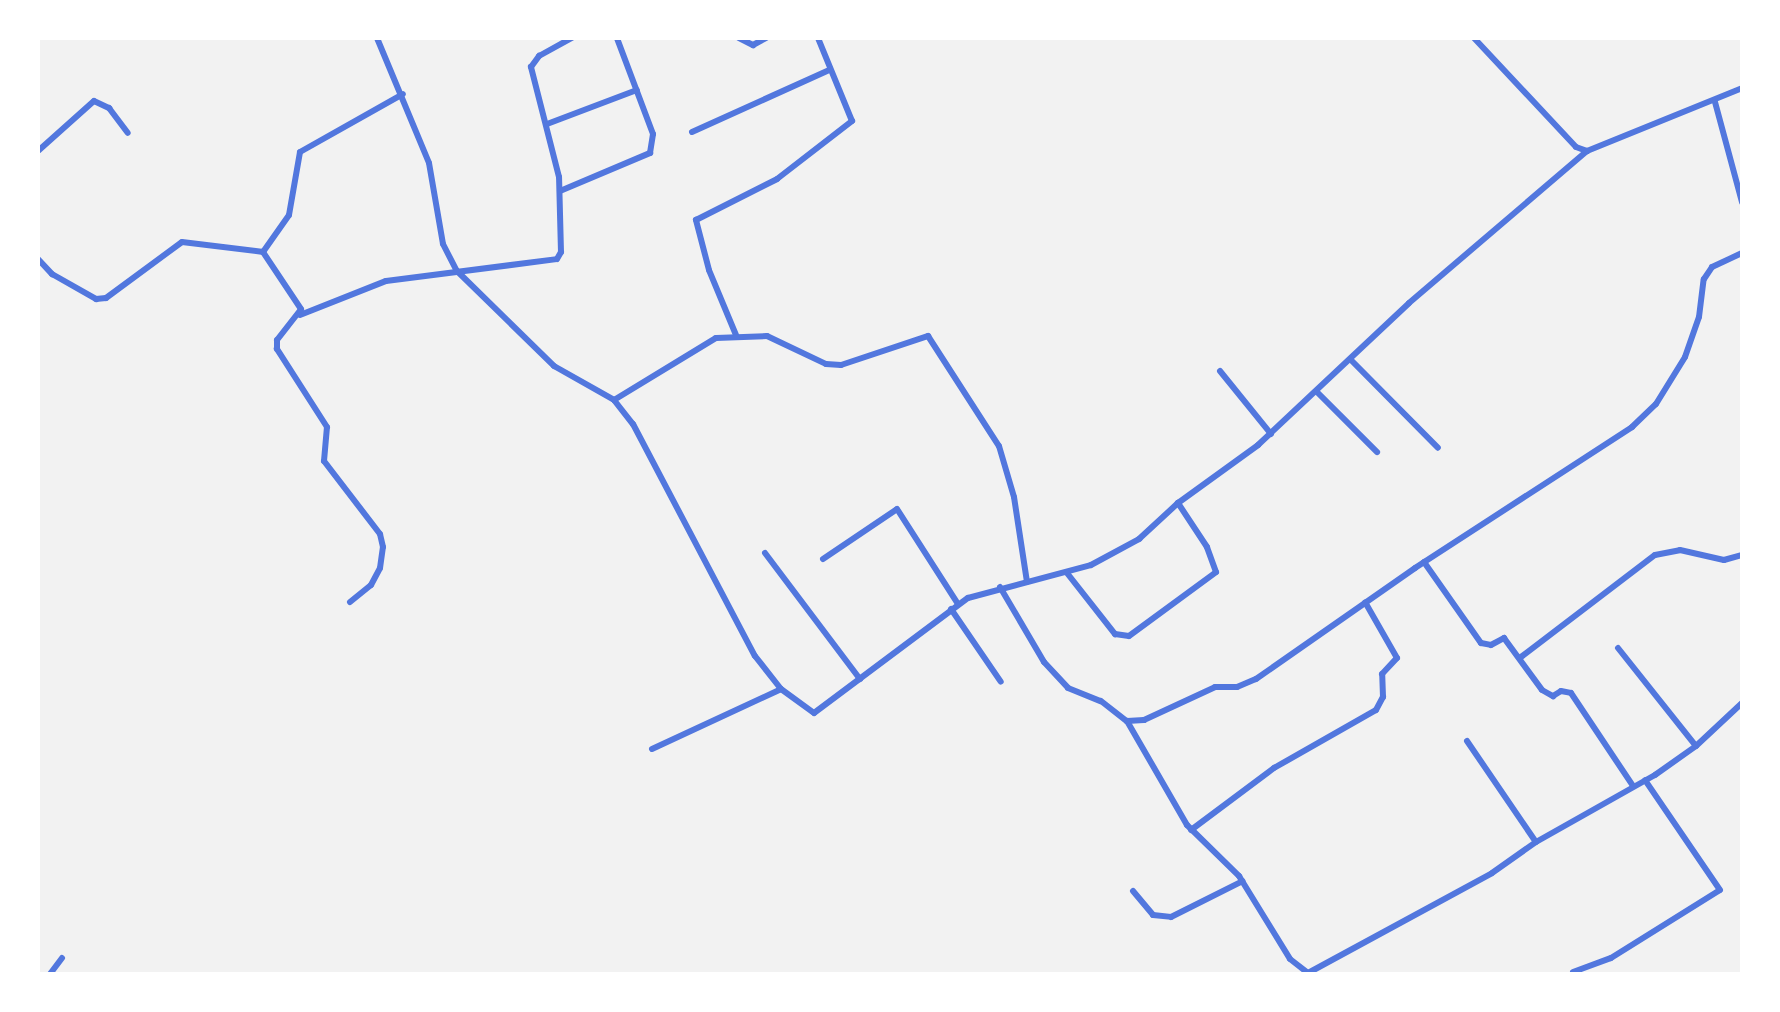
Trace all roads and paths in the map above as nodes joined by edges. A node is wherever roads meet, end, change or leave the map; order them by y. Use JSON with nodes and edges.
{"nodes":[{"id":1,"x":377,"y":38,"type":"edge"},
{"id":2,"x":572,"y":38,"type":"edge"},
{"id":3,"x":617,"y":38,"type":"edge"},
{"id":4,"x":739,"y":38,"type":"edge"},
{"id":5,"x":766,"y":38,"type":"edge"},
{"id":6,"x":818,"y":38,"type":"edge"},
{"id":7,"x":1474,"y":38,"type":"edge"},
{"id":8,"x":829,"y":70,"type":"junction"},
{"id":9,"x":1741,"y":88,"type":"edge"},
{"id":10,"x":637,"y":90,"type":"junction"},
{"id":11,"x":402,"y":94,"type":"junction"},
{"id":12,"x":1715,"y":102,"type":"junction"},
{"id":13,"x":547,"y":124,"type":"junction"},
{"id":14,"x":692,"y":132,"type":"dead end"},
{"id":15,"x":128,"y":133,"type":"dead end"},
{"id":16,"x":38,"y":151,"type":"edge"},
{"id":17,"x":1587,"y":151,"type":"junction"},
{"id":18,"x":560,"y":191,"type":"junction"},
{"id":19,"x":1741,"y":202,"type":"edge"},
{"id":20,"x":262,"y":252,"type":"junction"},
{"id":21,"x":1741,"y":253,"type":"edge"},
{"id":22,"x":38,"y":259,"type":"edge"},
{"id":23,"x":457,"y":271,"type":"junction"},
{"id":24,"x":300,"y":315,"type":"junction"},
{"id":25,"x":736,"y":335,"type":"junction"},
{"id":26,"x":1352,"y":361,"type":"junction"},
{"id":27,"x":1220,"y":371,"type":"dead end"},
{"id":28,"x":1317,"y":393,"type":"junction"},
{"id":29,"x":614,"y":400,"type":"junction"},
{"id":30,"x":1271,"y":434,"type":"junction"},
{"id":31,"x":1438,"y":448,"type":"dead end"},
{"id":32,"x":1377,"y":452,"type":"dead end"},
{"id":33,"x":1178,"y":503,"type":"junction"},
{"id":34,"x":765,"y":553,"type":"dead end"},
{"id":35,"x":1741,"y":555,"type":"edge"},
{"id":36,"x":823,"y":559,"type":"dead end"},
{"id":37,"x":1423,"y":562,"type":"junction"},
{"id":38,"x":1067,"y":573,"type":"junction"},
{"id":39,"x":1027,"y":582,"type":"junction"},
{"id":40,"x":1000,"y":587,"type":"junction"},
{"id":41,"x":350,"y":602,"type":"dead end"},
{"id":42,"x":1365,"y":602,"type":"junction"},
{"id":43,"x":958,"y":604,"type":"junction"},
{"id":44,"x":951,"y":609,"type":"junction"},
{"id":45,"x":1618,"y":648,"type":"dead end"},
{"id":46,"x":1521,"y":657,"type":"junction"},
{"id":47,"x":860,"y":679,"type":"junction"},
{"id":48,"x":1001,"y":682,"type":"dead end"},
{"id":49,"x":781,"y":689,"type":"junction"},
{"id":50,"x":1741,"y":703,"type":"edge"},
{"id":51,"x":1127,"y":721,"type":"junction"},
{"id":52,"x":1467,"y":741,"type":"dead end"},
{"id":53,"x":1696,"y":746,"type":"junction"},
{"id":54,"x":652,"y":748,"type":"dead end"},
{"id":55,"x":1644,"y":780,"type":"junction"},
{"id":56,"x":1633,"y":786,"type":"junction"},
{"id":57,"x":1191,"y":830,"type":"junction"},
{"id":58,"x":1536,"y":842,"type":"junction"},
{"id":59,"x":1243,"y":881,"type":"junction"},
{"id":60,"x":1133,"y":891,"type":"dead end"},
{"id":61,"x":62,"y":958,"type":"dead end"},
{"id":62,"x":1573,"y":972,"type":"dead end"},
{"id":63,"x":50,"y":974,"type":"edge"}],
"edges":[{"from":1,"to":11,"type":"street"},
{"from":2,"to":13,"type":"street"},
{"from":3,"to":10,"type":"street"},
{"from":4,"to":5,"type":"street"},
{"from":6,"to":8,"type":"street"},
{"from":7,"to":17,"type":"street"},
{"from":8,"to":14,"type":"street"},
{"from":8,"to":25,"type":"street"},
{"from":9,"to":12,"type":"street"},
{"from":10,"to":13,"type":"street"},
{"from":10,"to":18,"type":"street"},
{"from":11,"to":20,"type":"street"},
{"from":11,"to":23,"type":"street"},
{"from":12,"to":17,"type":"street"},
{"from":12,"to":19,"type":"street"},
{"from":13,"to":18,"type":"street"},
{"from":15,"to":16,"type":"street"},
{"from":17,"to":26,"type":"street"},
{"from":18,"to":23,"type":"street"},
{"from":20,"to":22,"type":"street"},
{"from":20,"to":24,"type":"street"},
{"from":21,"to":37,"type":"street"},
{"from":23,"to":24,"type":"street"},
{"from":23,"to":29,"type":"street"},
{"from":24,"to":41,"type":"street"},
{"from":25,"to":29,"type":"street"},
{"from":25,"to":39,"type":"street"},
{"from":26,"to":28,"type":"street"},
{"from":26,"to":31,"type":"street"},
{"from":27,"to":30,"type":"street"},
{"from":28,"to":30,"type":"street"},
{"from":28,"to":32,"type":"street"},
{"from":29,"to":49,"type":"street"},
{"from":30,"to":33,"type":"street"},
{"from":33,"to":38,"type":"street"},
{"from":33,"to":38,"type":"street"},
{"from":34,"to":47,"type":"street"},
{"from":35,"to":46,"type":"street"},
{"from":36,"to":43,"type":"street"},
{"from":37,"to":42,"type":"street"},
{"from":37,"to":46,"type":"street"},
{"from":38,"to":39,"type":"street"},
{"from":39,"to":40,"type":"street"},
{"from":40,"to":43,"type":"street"},
{"from":40,"to":51,"type":"street"},
{"from":42,"to":51,"type":"street"},
{"from":42,"to":57,"type":"street"},
{"from":43,"to":44,"type":"street"},
{"from":44,"to":47,"type":"street"},
{"from":44,"to":48,"type":"street"},
{"from":45,"to":53,"type":"street"},
{"from":46,"to":56,"type":"street"},
{"from":47,"to":49,"type":"street"},
{"from":49,"to":54,"type":"street"},
{"from":50,"to":53,"type":"street"},
{"from":51,"to":57,"type":"street"},
{"from":52,"to":58,"type":"street"},
{"from":53,"to":55,"type":"street"},
{"from":55,"to":56,"type":"street"},
{"from":55,"to":62,"type":"street"},
{"from":56,"to":58,"type":"street"},
{"from":57,"to":59,"type":"street"},
{"from":58,"to":59,"type":"street"},
{"from":59,"to":60,"type":"street"},
{"from":61,"to":63,"type":"street"}]}
